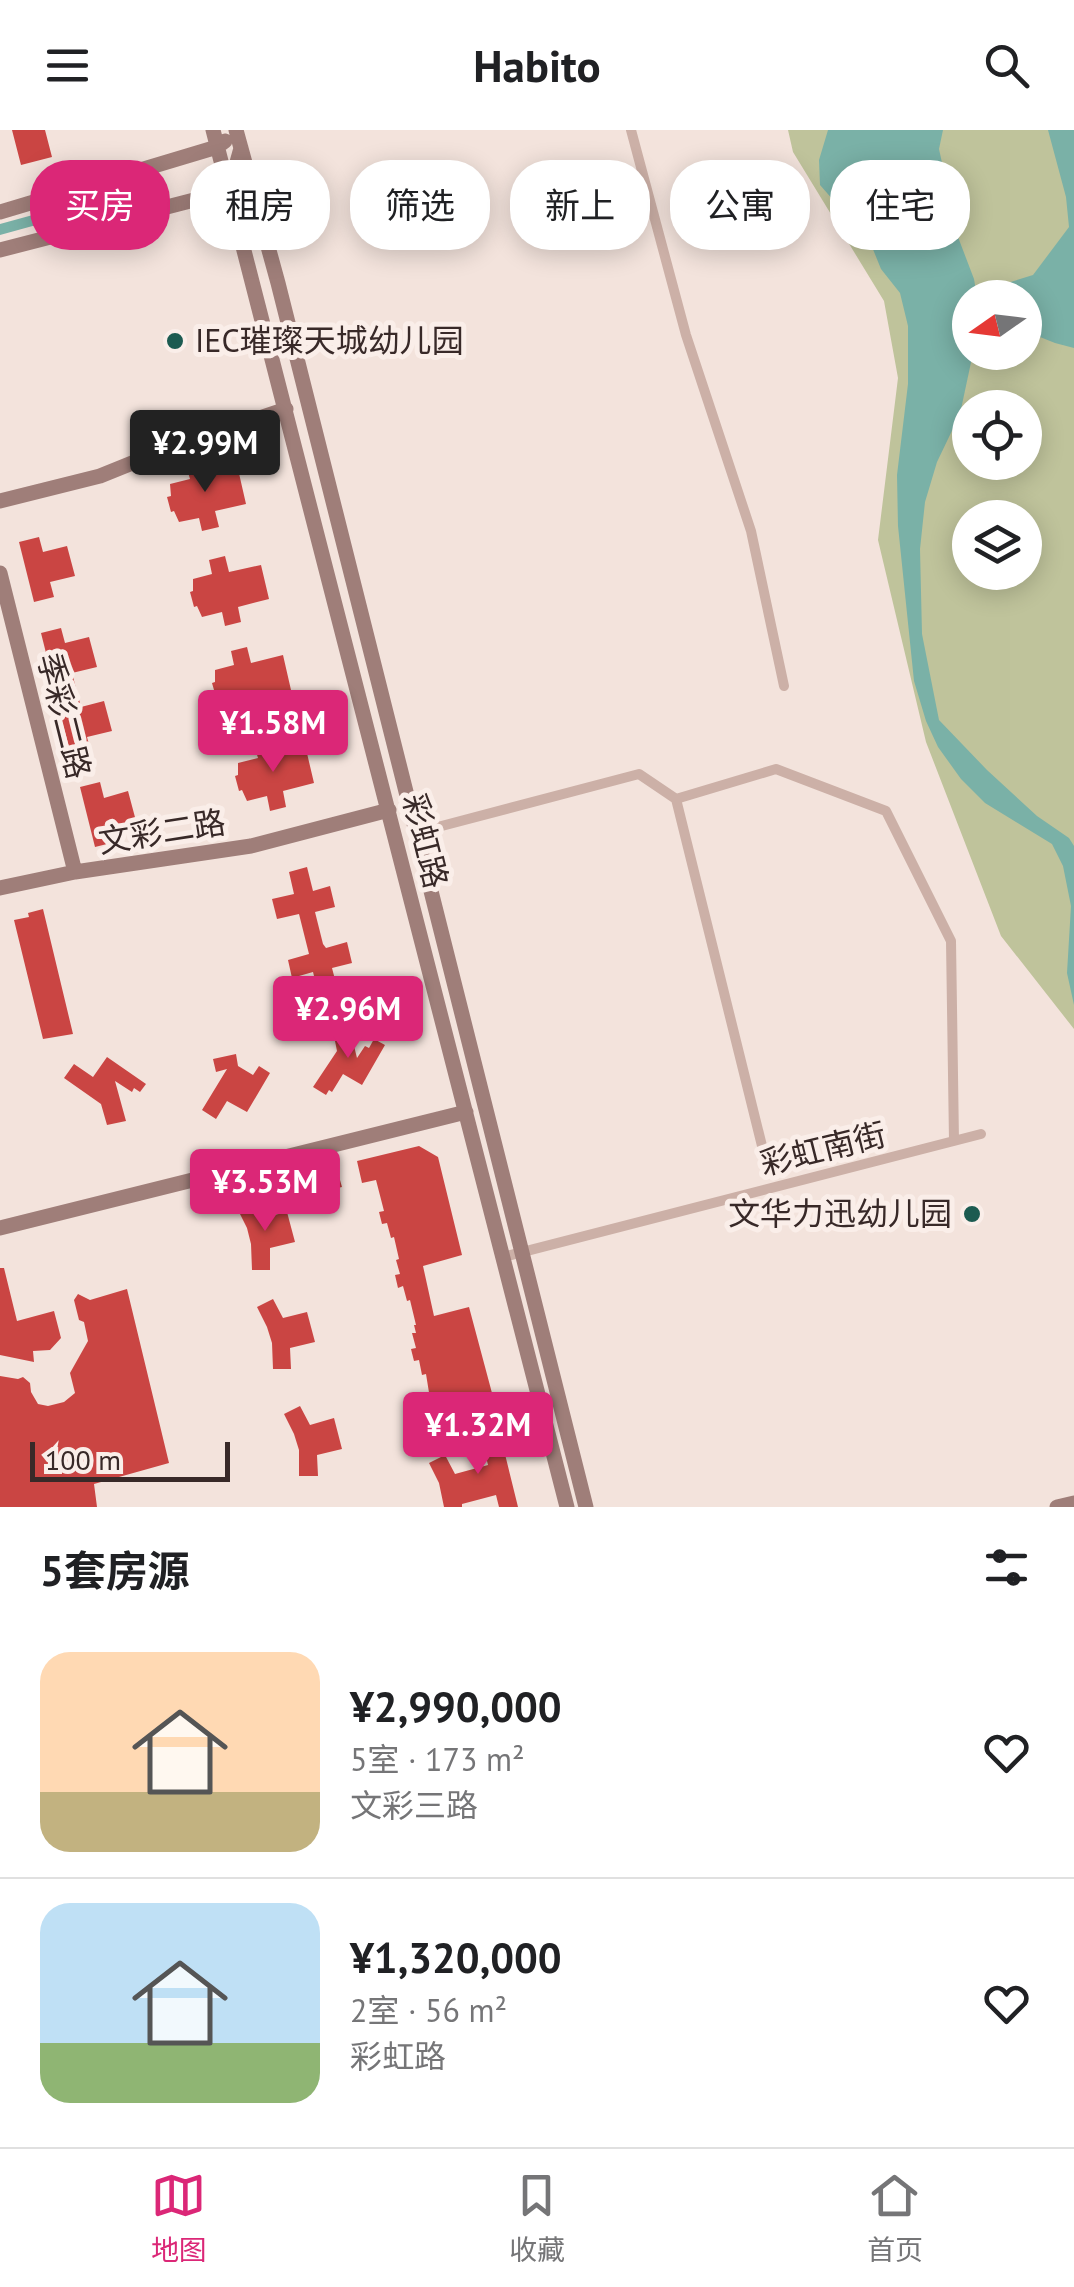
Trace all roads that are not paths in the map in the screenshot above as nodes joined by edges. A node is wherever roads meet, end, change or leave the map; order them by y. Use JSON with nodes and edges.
{"nodes":[{"id":1,"x":213,"y":130,"type":"edge"},
{"id":2,"x":631,"y":130,"type":"edge"},
{"id":3,"x":240,"y":135,"type":"edge"},
{"id":4,"x":217,"y":147,"type":"junction"},
{"id":5,"x":221,"y":160,"type":"edge"},
{"id":6,"x":235,"y":160,"type":"edge"},
{"id":7,"x":170,"y":162,"type":"edge"},
{"id":8,"x":30,"y":204,"type":"edge"},
{"id":9,"x":0,"y":212,"type":"edge"},
{"id":10,"x":30,"y":242,"type":"edge"},
{"id":11,"x":0,"y":250,"type":"edge"},
{"id":12,"x":245,"y":250,"type":"edge"},
{"id":13,"x":286,"y":409,"type":"junction"},
{"id":14,"x":0,"y":501,"type":"edge"},
{"id":15,"x":0,"y":573,"type":"edge"},
{"id":16,"x":784,"y":686,"type":"dead end"},
{"id":17,"x":676,"y":799,"type":"junction"},
{"id":18,"x":389,"y":810,"type":"junction"},
{"id":19,"x":415,"y":834,"type":"junction"},
{"id":20,"x":75,"y":872,"type":"junction"},
{"id":21,"x":0,"y":888,"type":"edge"},
{"id":22,"x":466,"y":1112,"type":"junction"},
{"id":23,"x":981,"y":1134,"type":"dead end"},
{"id":24,"x":954,"y":1141,"type":"junction"},
{"id":25,"x":767,"y":1166,"type":"dead end"},
{"id":26,"x":0,"y":1228,"type":"edge"},
{"id":27,"x":522,"y":1252,"type":"junction"},
{"id":28,"x":503,"y":1256,"type":"junction"},
{"id":29,"x":1074,"y":1503,"type":"edge"},
{"id":30,"x":567,"y":1507,"type":"edge"},
{"id":31,"x":586,"y":1507,"type":"edge"},
{"id":32,"x":1057,"y":1507,"type":"edge"}],
"edges":[{"from":1,"to":4,"type":"street","name":"彩虹路"},
{"from":2,"to":16,"type":"street"},
{"from":3,"to":4,"type":"street"},
{"from":3,"to":6,"type":"street"},
{"from":3,"to":19,"type":"street","name":"彩虹路"},
{"from":4,"to":5,"type":"street","name":"彩虹路"},
{"from":4,"to":7,"type":"street"},
{"from":8,"to":9,"type":"street"},
{"from":10,"to":11,"type":"street"},
{"from":12,"to":13,"type":"street","name":"彩虹路"},
{"from":13,"to":14,"type":"street"},
{"from":13,"to":18,"type":"street","name":"彩虹路"},
{"from":15,"to":20,"type":"street","name":"季彩二路"},
{"from":17,"to":19,"type":"street"},
{"from":17,"to":24,"type":"street"},
{"from":17,"to":25,"type":"street"},
{"from":18,"to":20,"type":"street","name":"文彩二路"},
{"from":18,"to":22,"type":"street","name":"彩虹路"},
{"from":19,"to":27,"type":"street","name":"彩虹路"},
{"from":20,"to":21,"type":"street","name":"文彩二路"},
{"from":22,"to":26,"type":"street"},
{"from":22,"to":28,"type":"street","name":"彩虹路"},
{"from":23,"to":24,"type":"street","name":"彩虹南街"},
{"from":24,"to":27,"type":"street","name":"彩虹南街"},
{"from":27,"to":28,"type":"street","name":"彩虹南街"},
{"from":27,"to":31,"type":"street","name":"彩虹路"},
{"from":28,"to":30,"type":"street","name":"彩虹路"},
{"from":29,"to":32,"type":"street"}]}
